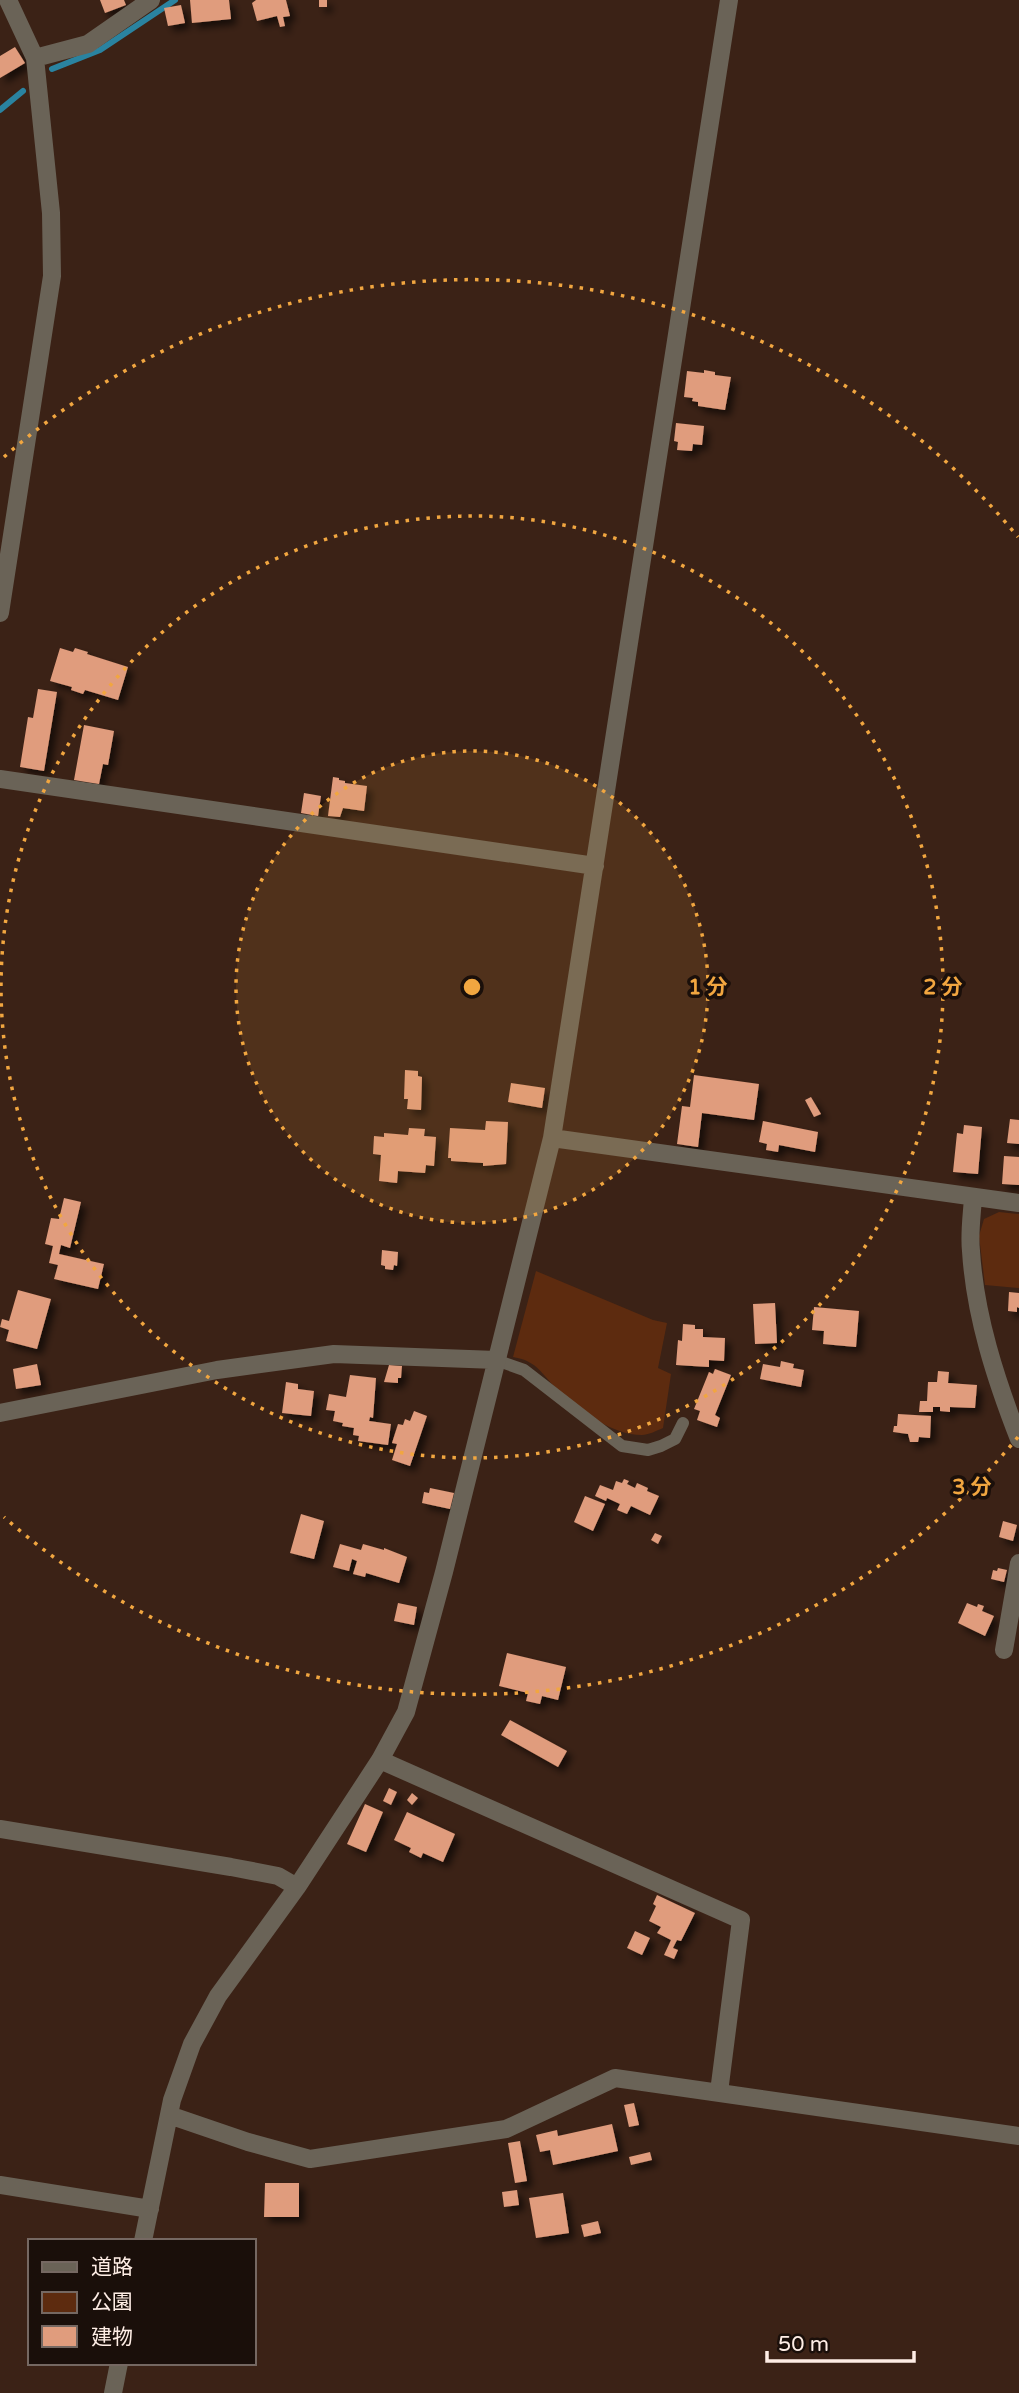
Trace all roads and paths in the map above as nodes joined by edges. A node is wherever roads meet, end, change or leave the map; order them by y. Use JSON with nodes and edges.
{"nodes":[{"id":1,"x":8,"y":0,"type":"edge"},
{"id":2,"x":151,"y":0,"type":"edge"},
{"id":3,"x":729,"y":0,"type":"edge"},
{"id":4,"x":35,"y":58,"type":"junction"},
{"id":5,"x":0,"y":613,"type":"edge"},
{"id":6,"x":0,"y":779,"type":"edge"},
{"id":7,"x":595,"y":866,"type":"junction"},
{"id":8,"x":552,"y":1138,"type":"junction"},
{"id":9,"x":972,"y":1197,"type":"junction"},
{"id":10,"x":1019,"y":1203,"type":"edge"},
{"id":11,"x":496,"y":1360,"type":"junction"},
{"id":12,"x":0,"y":1413,"type":"edge"},
{"id":13,"x":682,"y":1423,"type":"dead end"},
{"id":14,"x":1019,"y":1440,"type":"edge"},
{"id":15,"x":1019,"y":1563,"type":"edge"},
{"id":16,"x":1004,"y":1650,"type":"dead end"},
{"id":17,"x":380,"y":1760,"type":"junction"},
{"id":18,"x":0,"y":1829,"type":"edge"},
{"id":19,"x":297,"y":1887,"type":"junction"},
{"id":20,"x":719,"y":2092,"type":"junction"},
{"id":21,"x":169,"y":2115,"type":"junction"},
{"id":22,"x":1019,"y":2136,"type":"edge"},
{"id":23,"x":0,"y":2185,"type":"edge"},
{"id":24,"x":150,"y":2209,"type":"junction"},
{"id":25,"x":143,"y":2239,"type":"edge"},
{"id":26,"x":119,"y":2365,"type":"edge"},
{"id":27,"x":113,"y":2393,"type":"edge"}],
"edges":[{"from":1,"to":4,"type":"street"},
{"from":2,"to":4,"type":"street"},
{"from":3,"to":7,"type":"street"},
{"from":4,"to":5,"type":"street"},
{"from":6,"to":7,"type":"street"},
{"from":7,"to":8,"type":"street"},
{"from":8,"to":9,"type":"street"},
{"from":8,"to":11,"type":"street"},
{"from":9,"to":10,"type":"street"},
{"from":9,"to":14,"type":"street"},
{"from":11,"to":12,"type":"street"},
{"from":11,"to":13,"type":"lane"},
{"from":11,"to":17,"type":"street"},
{"from":15,"to":16,"type":"street"},
{"from":17,"to":19,"type":"street"},
{"from":17,"to":20,"type":"street"},
{"from":18,"to":19,"type":"street"},
{"from":19,"to":21,"type":"street"},
{"from":20,"to":21,"type":"street"},
{"from":20,"to":22,"type":"street"},
{"from":21,"to":24,"type":"street"},
{"from":23,"to":24,"type":"street"},
{"from":24,"to":25,"type":"street"},
{"from":26,"to":27,"type":"street"}]}
